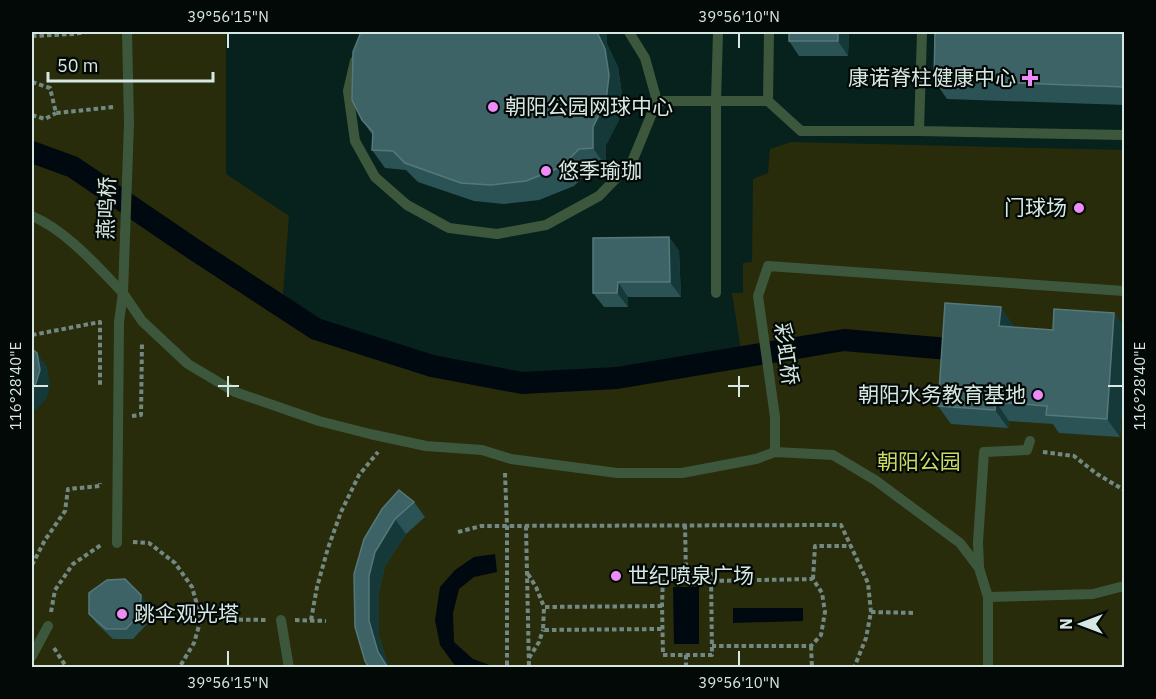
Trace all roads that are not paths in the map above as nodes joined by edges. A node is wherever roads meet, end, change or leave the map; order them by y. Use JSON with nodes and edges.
{"nodes":[{"id":1,"x":127,"y":32,"type":"edge"},
{"id":2,"x":629,"y":32,"type":"edge"},
{"id":3,"x":718,"y":32,"type":"edge"},
{"id":4,"x":769,"y":32,"type":"edge"},
{"id":5,"x":922,"y":32,"type":"edge"},
{"id":6,"x":358,"y":48,"type":"edge"},
{"id":7,"x":657,"y":101,"type":"junction"},
{"id":8,"x":716,"y":101,"type":"junction"},
{"id":9,"x":768,"y":101,"type":"junction"},
{"id":10,"x":919,"y":130,"type":"junction"},
{"id":11,"x":1125,"y":135,"type":"edge"},
{"id":12,"x":32,"y":216,"type":"edge"},
{"id":13,"x":1125,"y":291,"type":"edge"},
{"id":14,"x":123,"y":293,"type":"junction"},
{"id":15,"x":716,"y":293,"type":"dead end"},
{"id":16,"x":1029,"y":446,"type":"road end"},
{"id":17,"x":775,"y":453,"type":"junction"},
{"id":18,"x":117,"y":543,"type":"road end"},
{"id":19,"x":979,"y":568,"type":"junction"},
{"id":20,"x":1125,"y":586,"type":"edge"},
{"id":21,"x":988,"y":597,"type":"junction"},
{"id":22,"x":281,"y":620,"type":"dead end"},
{"id":23,"x":48,"y":626,"type":"road end"},
{"id":24,"x":32,"y":656,"type":"edge"},
{"id":25,"x":290,"y":668,"type":"edge"},
{"id":26,"x":988,"y":668,"type":"edge"}],
"edges":[{"from":1,"to":14,"type":"lane","name":"燕鸣桥"},
{"from":2,"to":7,"type":"lane"},
{"from":3,"to":8,"type":"lane"},
{"from":4,"to":9,"type":"lane"},
{"from":5,"to":10,"type":"lane"},
{"from":6,"to":7,"type":"lane"},
{"from":7,"to":8,"type":"lane"},
{"from":8,"to":9,"type":"lane"},
{"from":8,"to":15,"type":"lane"},
{"from":9,"to":10,"type":"lane"},
{"from":10,"to":11,"type":"lane"},
{"from":12,"to":14,"type":"lane"},
{"from":13,"to":17,"type":"lane","name":"彩虹桥"},
{"from":14,"to":17,"type":"lane"},
{"from":14,"to":18,"type":"lane","name":"燕鸣桥"},
{"from":16,"to":19,"type":"lane"},
{"from":17,"to":19,"type":"lane"},
{"from":19,"to":21,"type":"lane"},
{"from":20,"to":21,"type":"lane"},
{"from":21,"to":26,"type":"lane"},
{"from":22,"to":25,"type":"lane"},
{"from":23,"to":24,"type":"lane"}]}
